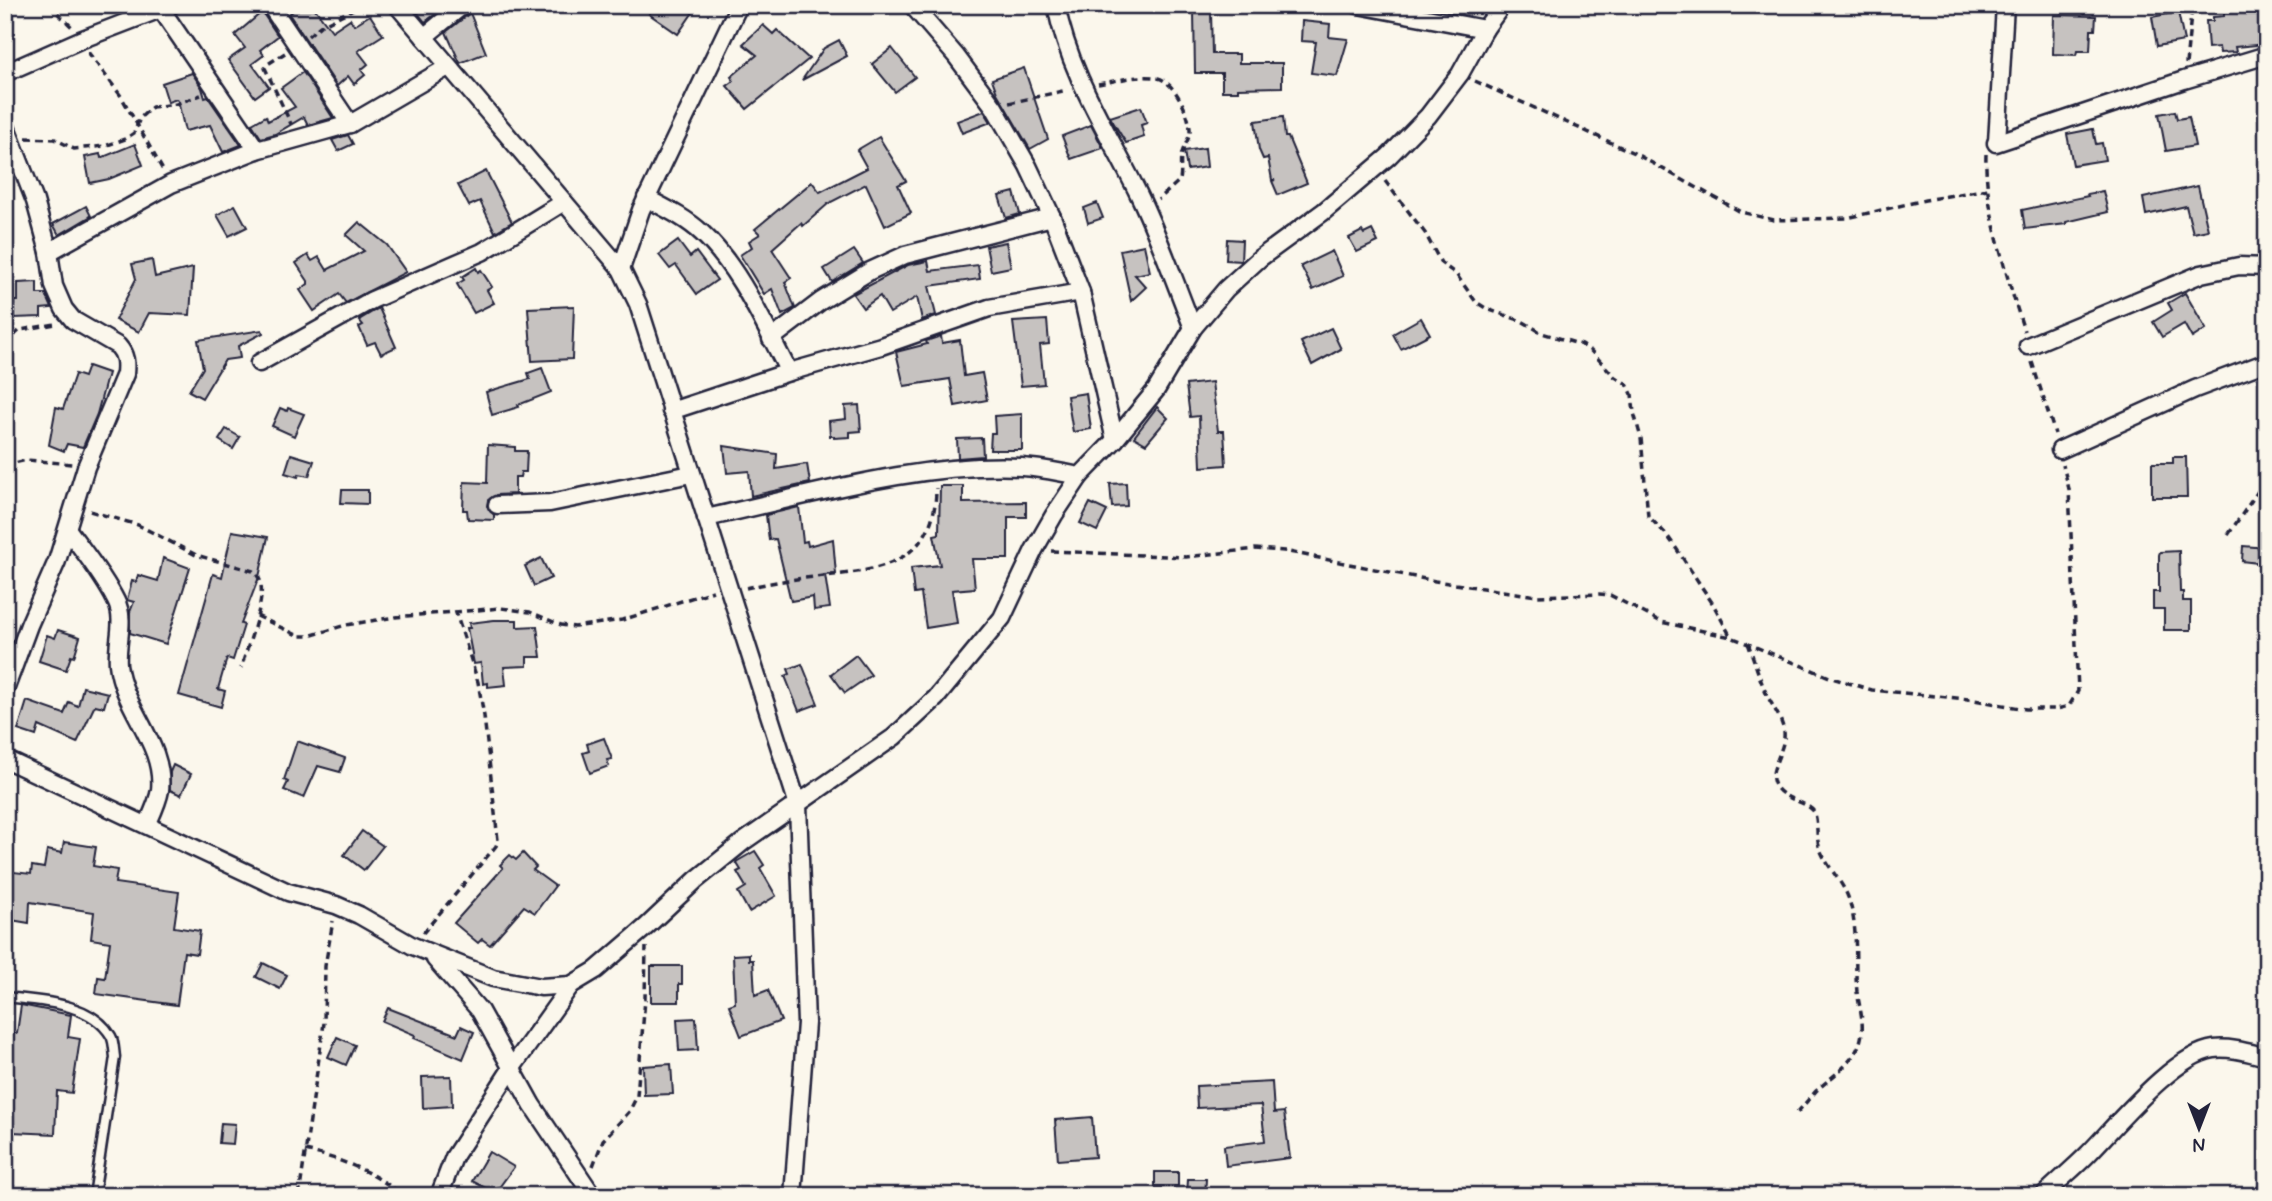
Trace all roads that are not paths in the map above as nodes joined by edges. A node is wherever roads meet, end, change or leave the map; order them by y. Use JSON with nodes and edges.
{"nodes":[{"id":1,"x":270,"y":5,"type":"edge"},
{"id":2,"x":397,"y":5,"type":"edge"},
{"id":3,"x":463,"y":5,"type":"edge"},
{"id":4,"x":738,"y":5,"type":"edge"},
{"id":5,"x":912,"y":5,"type":"edge"},
{"id":6,"x":1056,"y":5,"type":"edge"},
{"id":7,"x":1359,"y":5,"type":"edge"},
{"id":8,"x":1502,"y":5,"type":"edge"},
{"id":9,"x":2005,"y":5,"type":"edge"},
{"id":10,"x":166,"y":7,"type":"edge"},
{"id":11,"x":1485,"y":29,"type":"junction"},
{"id":12,"x":424,"y":37,"type":"junction"},
{"id":13,"x":2267,"y":55,"type":"edge"},
{"id":14,"x":448,"y":67,"type":"junction"},
{"id":15,"x":5,"y":73,"type":"edge"},
{"id":16,"x":350,"y":124,"type":"junction"},
{"id":17,"x":7,"y":131,"type":"edge"},
{"id":18,"x":257,"y":150,"type":"junction"},
{"id":19,"x":646,"y":198,"type":"junction"},
{"id":20,"x":564,"y":202,"type":"junction"},
{"id":21,"x":1052,"y":217,"type":"junction"},
{"id":22,"x":49,"y":252,"type":"junction"},
{"id":23,"x":2267,"y":267,"type":"edge"},
{"id":24,"x":621,"y":270,"type":"junction"},
{"id":25,"x":1081,"y":292,"type":"junction"},
{"id":26,"x":1193,"y":328,"type":"junction"},
{"id":27,"x":772,"y":339,"type":"junction"},
{"id":28,"x":2028,"y":346,"type":"road end"},
{"id":29,"x":2267,"y":362,"type":"edge"},
{"id":30,"x":259,"y":363,"type":"dead end"},
{"id":31,"x":789,"y":372,"type":"junction"},
{"id":32,"x":671,"y":411,"type":"junction"},
{"id":33,"x":1115,"y":440,"type":"junction"},
{"id":34,"x":2060,"y":450,"type":"road end"},
{"id":35,"x":691,"y":474,"type":"junction"},
{"id":36,"x":1080,"y":476,"type":"junction"},
{"id":37,"x":496,"y":506,"type":"dead end"},
{"id":38,"x":706,"y":518,"type":"junction"},
{"id":39,"x":68,"y":530,"type":"junction"},
{"id":40,"x":5,"y":690,"type":"edge"},
{"id":41,"x":5,"y":759,"type":"edge"},
{"id":42,"x":799,"y":805,"type":"junction"},
{"id":43,"x":147,"y":825,"type":"junction"},
{"id":44,"x":431,"y":954,"type":"junction"},
{"id":45,"x":571,"y":985,"type":"junction"},
{"id":46,"x":5,"y":997,"type":"edge"},
{"id":47,"x":2267,"y":1057,"type":"edge"},
{"id":48,"x":511,"y":1069,"type":"junction"},
{"id":49,"x":590,"y":1190,"type":"edge"},
{"id":50,"x":94,"y":1196,"type":"edge"},
{"id":51,"x":439,"y":1196,"type":"edge"},
{"id":52,"x":793,"y":1196,"type":"edge"},
{"id":53,"x":2043,"y":1196,"type":"edge"}],
"edges":[{"from":1,"to":16,"type":"street"},
{"from":2,"to":12,"type":"street"},
{"from":3,"to":12,"type":"street"},
{"from":4,"to":19,"type":"street"},
{"from":5,"to":21,"type":"street"},
{"from":6,"to":26,"type":"street"},
{"from":7,"to":11,"type":"street"},
{"from":8,"to":11,"type":"street"},
{"from":9,"to":13,"type":"street"},
{"from":10,"to":15,"type":"street"},
{"from":10,"to":18,"type":"street"},
{"from":11,"to":26,"type":"street"},
{"from":12,"to":14,"type":"street"},
{"from":14,"to":16,"type":"street"},
{"from":14,"to":20,"type":"street"},
{"from":16,"to":18,"type":"street"},
{"from":17,"to":22,"type":"street"},
{"from":18,"to":22,"type":"street"},
{"from":19,"to":24,"type":"street"},
{"from":19,"to":27,"type":"street"},
{"from":20,"to":24,"type":"street"},
{"from":20,"to":30,"type":"street"},
{"from":21,"to":25,"type":"street"},
{"from":21,"to":27,"type":"street"},
{"from":22,"to":39,"type":"street"},
{"from":23,"to":28,"type":"street"},
{"from":24,"to":32,"type":"street"},
{"from":25,"to":31,"type":"street"},
{"from":25,"to":33,"type":"street"},
{"from":26,"to":33,"type":"street"},
{"from":27,"to":31,"type":"street"},
{"from":29,"to":34,"type":"street"},
{"from":31,"to":32,"type":"street"},
{"from":32,"to":35,"type":"street"},
{"from":33,"to":36,"type":"street"},
{"from":35,"to":37,"type":"street"},
{"from":35,"to":38,"type":"street"},
{"from":36,"to":38,"type":"street"},
{"from":36,"to":42,"type":"street"},
{"from":38,"to":42,"type":"street"},
{"from":39,"to":40,"type":"street"},
{"from":39,"to":43,"type":"street"},
{"from":41,"to":43,"type":"street"},
{"from":42,"to":45,"type":"street"},
{"from":42,"to":52,"type":"street"},
{"from":43,"to":44,"type":"street"},
{"from":44,"to":45,"type":"street"},
{"from":44,"to":48,"type":"street"},
{"from":45,"to":48,"type":"street"},
{"from":46,"to":50,"type":"lane"},
{"from":47,"to":53,"type":"street"},
{"from":48,"to":49,"type":"street"},
{"from":48,"to":51,"type":"street"}]}
